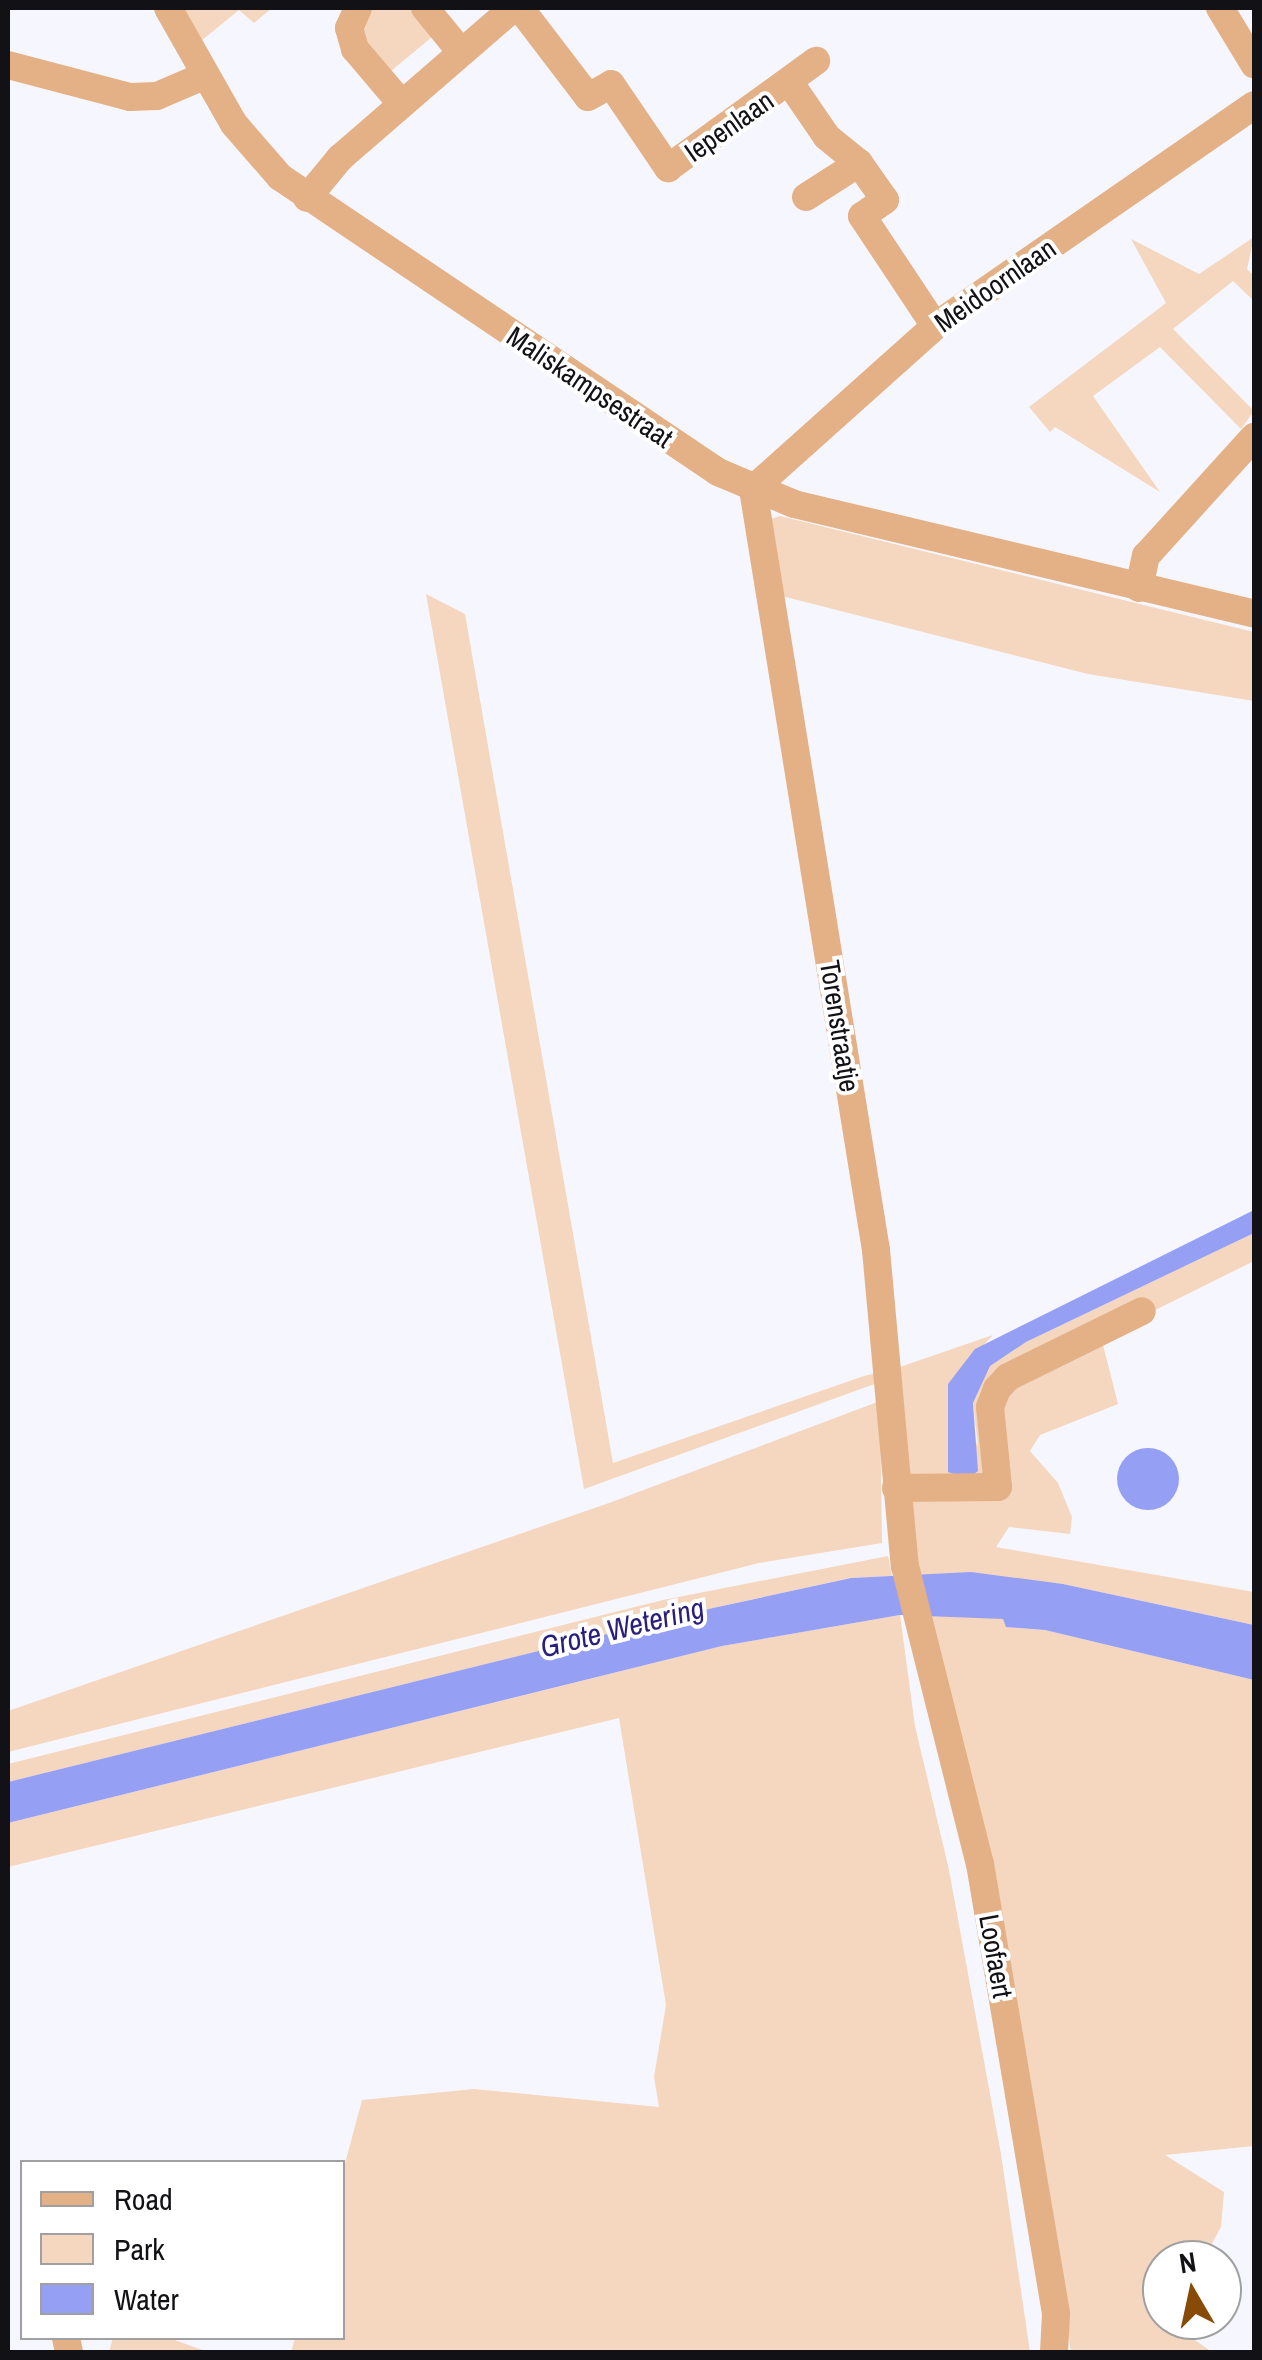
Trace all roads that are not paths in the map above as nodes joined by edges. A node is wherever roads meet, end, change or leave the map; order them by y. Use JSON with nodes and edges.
{"nodes":[{"id":1,"x":168,"y":8,"type":"edge"},
{"id":2,"x":358,"y":8,"type":"edge"},
{"id":3,"x":425,"y":8,"type":"edge"},
{"id":4,"x":516,"y":8,"type":"edge"},
{"id":5,"x":1220,"y":8,"type":"edge"},
{"id":6,"x":461,"y":52,"type":"junction"},
{"id":7,"x":816,"y":61,"type":"dead end"},
{"id":8,"x":8,"y":64,"type":"edge"},
{"id":9,"x":1254,"y":64,"type":"edge"},
{"id":10,"x":206,"y":75,"type":"junction"},
{"id":11,"x":790,"y":83,"type":"junction"},
{"id":12,"x":402,"y":103,"type":"junction"},
{"id":13,"x":1254,"y":105,"type":"edge"},
{"id":14,"x":859,"y":163,"type":"junction"},
{"id":15,"x":307,"y":198,"type":"junction"},
{"id":16,"x":806,"y":198,"type":"dead end"},
{"id":17,"x":935,"y":326,"type":"junction"},
{"id":18,"x":1254,"y":437,"type":"edge"},
{"id":19,"x":753,"y":489,"type":"junction"},
{"id":20,"x":1138,"y":588,"type":"junction"},
{"id":21,"x":1254,"y":614,"type":"edge"},
{"id":22,"x":1142,"y":1311,"type":"dead end"},
{"id":23,"x":896,"y":1488,"type":"junction"},
{"id":24,"x":905,"y":1566,"type":"joint"},
{"id":25,"x":1054,"y":2352,"type":"edge"}],
"edges":[{"from":1,"to":10,"type":"street","name":"Maliskampsestraat"},
{"from":2,"to":12,"type":"street"},
{"from":3,"to":6,"type":"street"},
{"from":4,"to":6,"type":"street"},
{"from":4,"to":11,"type":"street","name":"Iepenlaan"},
{"from":5,"to":9,"type":"street"},
{"from":6,"to":12,"type":"street"},
{"from":7,"to":11,"type":"street","name":"Iepenlaan"},
{"from":8,"to":10,"type":"street"},
{"from":10,"to":15,"type":"street","name":"Maliskampsestraat"},
{"from":11,"to":14,"type":"street","name":"Iepenlaan"},
{"from":12,"to":15,"type":"street"},
{"from":13,"to":17,"type":"street","name":"Meidoornlaan"},
{"from":14,"to":16,"type":"street"},
{"from":14,"to":17,"type":"street","name":"Iepenlaan"},
{"from":15,"to":19,"type":"street","name":"Maliskampsestraat"},
{"from":17,"to":19,"type":"street","name":"Meidoornlaan"},
{"from":18,"to":20,"type":"street"},
{"from":19,"to":20,"type":"street","name":"Maliskampsestraat"},
{"from":19,"to":23,"type":"street","name":"Torenstraatje"},
{"from":20,"to":21,"type":"street","name":"Maliskampsestraat"},
{"from":22,"to":23,"type":"street"},
{"from":23,"to":24,"type":"street","name":"Torenstraatje"},
{"from":24,"to":25,"type":"street","name":"Loofaert"}]}
